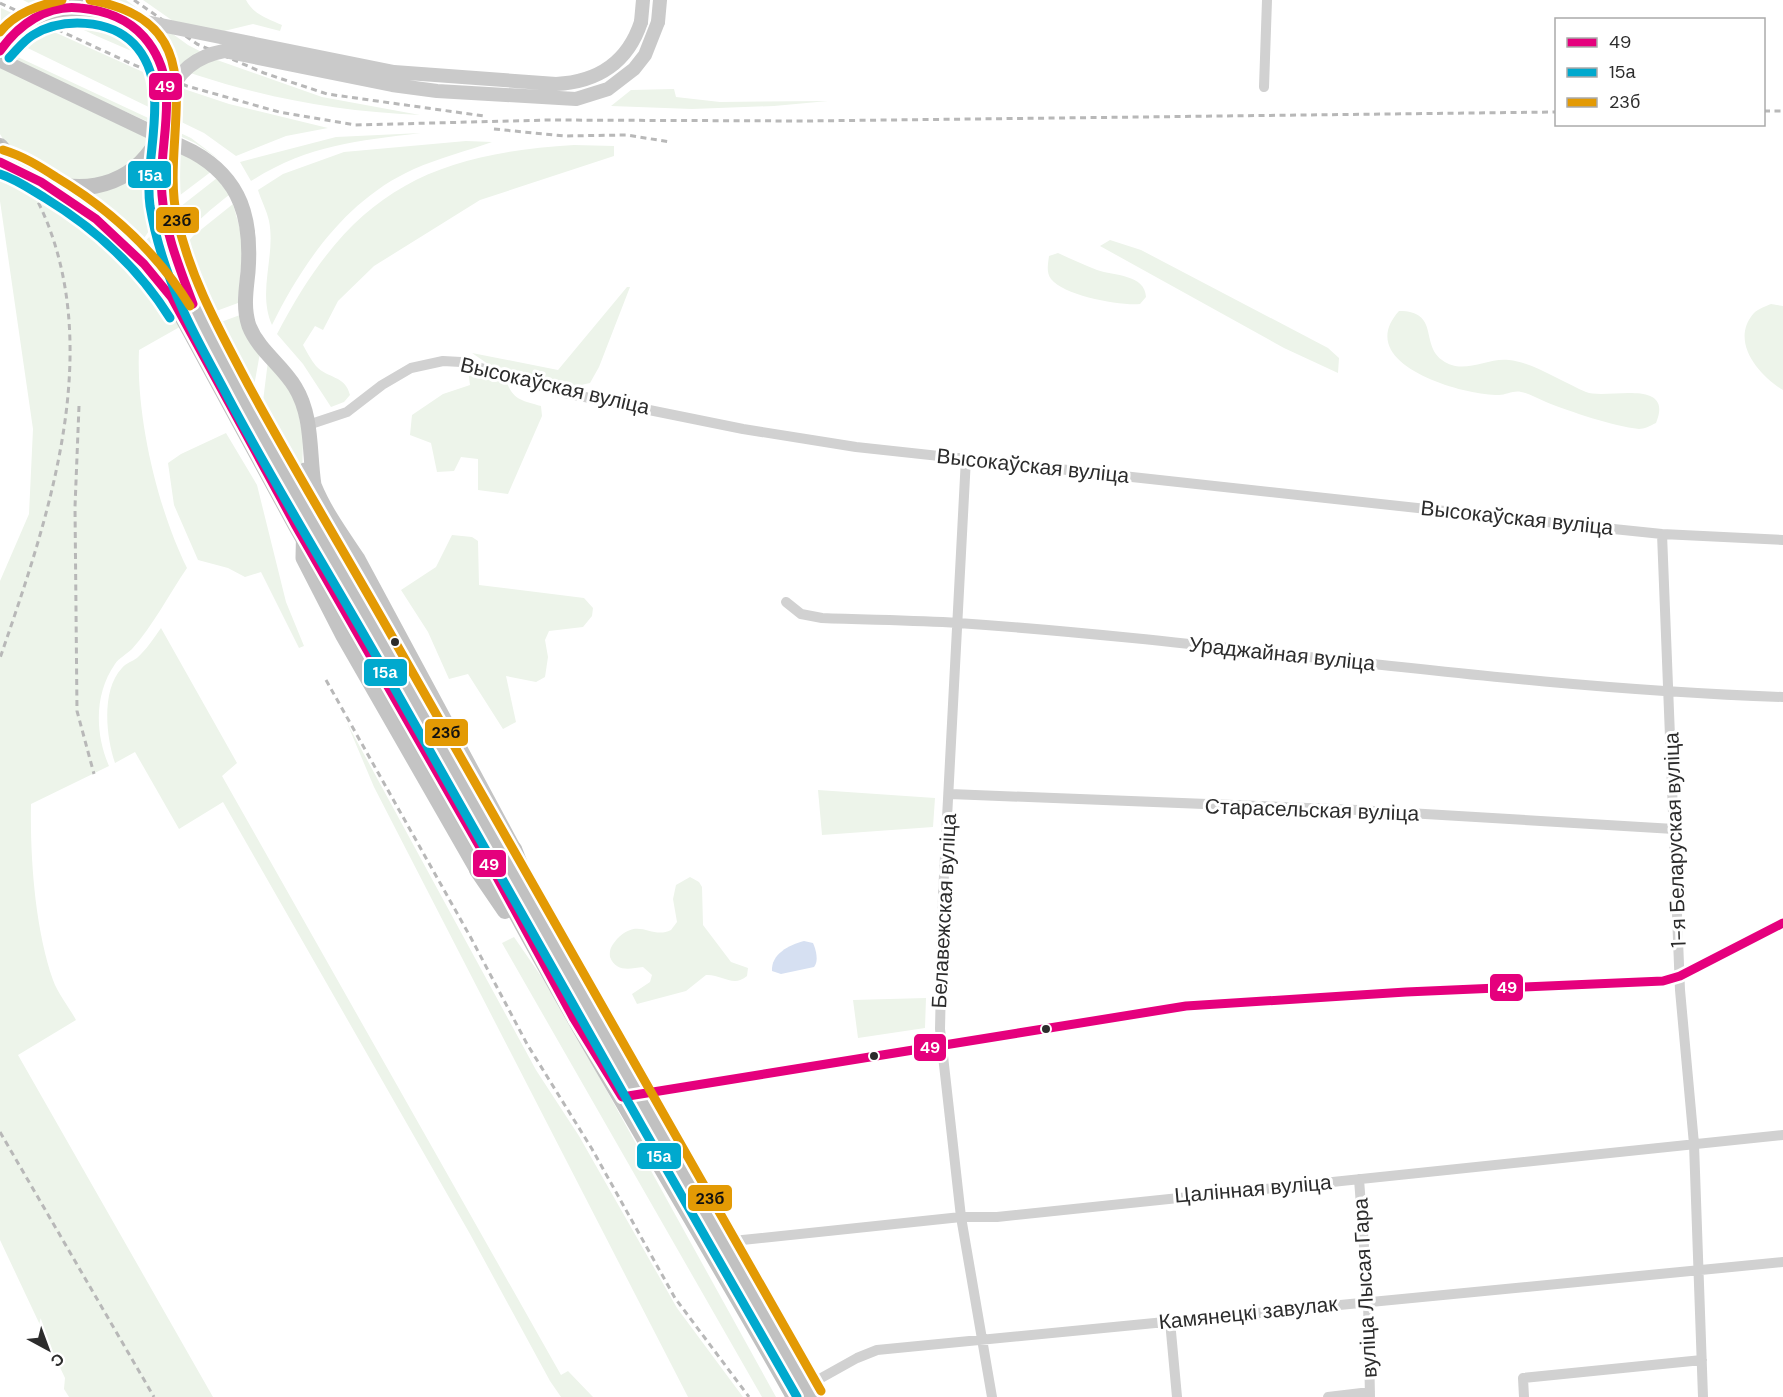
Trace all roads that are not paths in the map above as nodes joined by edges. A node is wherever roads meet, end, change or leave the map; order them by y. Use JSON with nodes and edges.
{"nodes":[{"id":1,"x":76,"y":0,"type":"edge"},
{"id":2,"x":643,"y":0,"type":"edge"},
{"id":3,"x":660,"y":0,"type":"edge"},
{"id":4,"x":1267,"y":0,"type":"edge"},
{"id":5,"x":98,"y":9,"type":"junction"},
{"id":6,"x":121,"y":17,"type":"junction"},
{"id":7,"x":0,"y":51,"type":"edge"},
{"id":8,"x":0,"y":60,"type":"edge"},
{"id":9,"x":1264,"y":87,"type":"dead end"},
{"id":10,"x":168,"y":98,"type":"junction"},
{"id":11,"x":165,"y":122,"type":"junction"},
{"id":12,"x":0,"y":146,"type":"edge"},
{"id":13,"x":0,"y":162,"type":"edge"},
{"id":14,"x":17,"y":166,"type":"junction"},
{"id":15,"x":36,"y":179,"type":"junction"},
{"id":16,"x":308,"y":425,"type":"junction"},
{"id":17,"x":966,"y":458,"type":"junction"},
{"id":18,"x":1662,"y":534,"type":"junction"},
{"id":19,"x":1783,"y":540,"type":"edge"},
{"id":20,"x":358,"y":559,"type":"junction"},
{"id":21,"x":315,"y":585,"type":"junction"},
{"id":22,"x":786,"y":602,"type":"dead end"},
{"id":23,"x":386,"y":614,"type":"junction"},
{"id":24,"x":956,"y":623,"type":"junction"},
{"id":25,"x":343,"y":636,"type":"junction"},
{"id":26,"x":1670,"y":693,"type":"junction"},
{"id":27,"x":1783,"y":697,"type":"edge"},
{"id":28,"x":950,"y":794,"type":"junction"},
{"id":29,"x":1674,"y":829,"type":"junction"},
{"id":30,"x":497,"y":863,"type":"junction"},
{"id":31,"x":1783,"y":923,"type":"edge"},
{"id":32,"x":1680,"y":976,"type":"junction"},
{"id":33,"x":940,"y":1045,"type":"junction"},
{"id":34,"x":629,"y":1096,"type":"junction"},
{"id":35,"x":1783,"y":1135,"type":"edge"},
{"id":36,"x":1694,"y":1144,"type":"junction"},
{"id":37,"x":1359,"y":1179,"type":"junction"},
{"id":38,"x":961,"y":1217,"type":"junction"},
{"id":39,"x":723,"y":1242,"type":"junction"},
{"id":40,"x":1783,"y":1262,"type":"edge"},
{"id":41,"x":1700,"y":1270,"type":"junction"},
{"id":42,"x":1368,"y":1300,"type":"junction"},
{"id":43,"x":1170,"y":1321,"type":"junction"},
{"id":44,"x":981,"y":1339,"type":"junction"},
{"id":45,"x":1702,"y":1360,"type":"junction"},
{"id":46,"x":804,"y":1394,"type":"edge"},
{"id":47,"x":1370,"y":1395,"type":"edge"},
{"id":48,"x":992,"y":1397,"type":"edge"},
{"id":49,"x":1177,"y":1397,"type":"edge"},
{"id":50,"x":1328,"y":1397,"type":"edge"},
{"id":51,"x":1524,"y":1397,"type":"edge"},
{"id":52,"x":1703,"y":1397,"type":"edge"}],
"edges":[{"from":1,"to":5,"type":"highway","bridge":true},
{"from":2,"to":6,"type":"main road","bridge":true},
{"from":3,"to":10,"type":"main road","bridge":true},
{"from":4,"to":9,"type":"street"},
{"from":5,"to":6,"type":"highway"},
{"from":5,"to":7,"type":"highway","bridge":true},
{"from":6,"to":10,"type":"highway","bridge":true},
{"from":8,"to":16,"type":"main road"},
{"from":10,"to":11,"type":"highway","bridge":true},
{"from":11,"to":15,"type":"highway","bridge":true},
{"from":11,"to":30,"type":"highway","bridge":true},
{"from":12,"to":14,"type":"highway"},
{"from":13,"to":14,"type":"main road"},
{"from":14,"to":15,"type":"highway","bridge":true},
{"from":15,"to":30,"type":"highway","bridge":true},
{"from":16,"to":17,"type":"street","name":"Высокаўская вуліца"},
{"from":16,"to":20,"type":"main road"},
{"from":16,"to":21,"type":"main road"},
{"from":17,"to":18,"type":"street","name":"Высокаўская вуліца"},
{"from":17,"to":24,"type":"street","name":"Белавежская вуліца"},
{"from":18,"to":19,"type":"street","name":"Высокаўская вуліца"},
{"from":18,"to":26,"type":"street","name":"1-я Беларуская вуліца"},
{"from":20,"to":21,"type":"main road"},
{"from":20,"to":23,"type":"main road"},
{"from":21,"to":25,"type":"main road"},
{"from":22,"to":24,"type":"street","name":"Ураджайная вуліца"},
{"from":23,"to":25,"type":"main road"},
{"from":23,"to":30,"type":"main road"},
{"from":24,"to":26,"type":"street","name":"Ураджайная вуліца"},
{"from":24,"to":28,"type":"street","name":"Белавежская вуліца"},
{"from":25,"to":30,"type":"main road"},
{"from":26,"to":27,"type":"street","name":"Ураджайная вуліца"},
{"from":26,"to":29,"type":"street","name":"1-я Беларуская вуліца"},
{"from":28,"to":29,"type":"street","name":"Старасельская вуліца"},
{"from":28,"to":33,"type":"street","name":"Белавежская вуліца"},
{"from":29,"to":32,"type":"street","name":"1-я Беларуская вуліца"},
{"from":30,"to":34,"type":"highway"},
{"from":30,"to":34,"type":"highway"},
{"from":31,"to":32,"type":"street"},
{"from":32,"to":33,"type":"street"},
{"from":32,"to":36,"type":"street","name":"1-я Беларуская вуліца"},
{"from":33,"to":34,"type":"street"},
{"from":33,"to":38,"type":"street","name":"Белавежская вуліца"},
{"from":34,"to":39,"type":"highway"},
{"from":34,"to":46,"type":"highway"},
{"from":35,"to":36,"type":"street","name":"Цалінная вуліца"},
{"from":36,"to":37,"type":"street","name":"Цалінная вуліца"},
{"from":36,"to":41,"type":"street","name":"1-я Беларуская вуліца"},
{"from":37,"to":38,"type":"street","name":"Цалінная вуліца"},
{"from":37,"to":42,"type":"street","name":"вуліца Лысая Гара"},
{"from":38,"to":39,"type":"street","name":"Цалінная вуліца"},
{"from":38,"to":44,"type":"street","name":"Белавежская вуліца"},
{"from":39,"to":46,"type":"highway"},
{"from":40,"to":41,"type":"street","name":"Камянецкі завулак"},
{"from":41,"to":42,"type":"street","name":"Камянецкі завулак"},
{"from":41,"to":45,"type":"street","name":"1-я Беларуская вуліца"},
{"from":42,"to":43,"type":"street","name":"Камянецкі завулак"},
{"from":42,"to":47,"type":"street","name":"вуліца Лысая Гара"},
{"from":43,"to":44,"type":"street","name":"Камянецкі завулак"},
{"from":43,"to":49,"type":"street"},
{"from":44,"to":46,"type":"street","name":"Камянецкі завулак"},
{"from":44,"to":48,"type":"street","name":"Белавежская вуліца"},
{"from":45,"to":51,"type":"street"},
{"from":45,"to":52,"type":"street","name":"1-я Беларуская вуліца"},
{"from":47,"to":50,"type":"street"}]}
